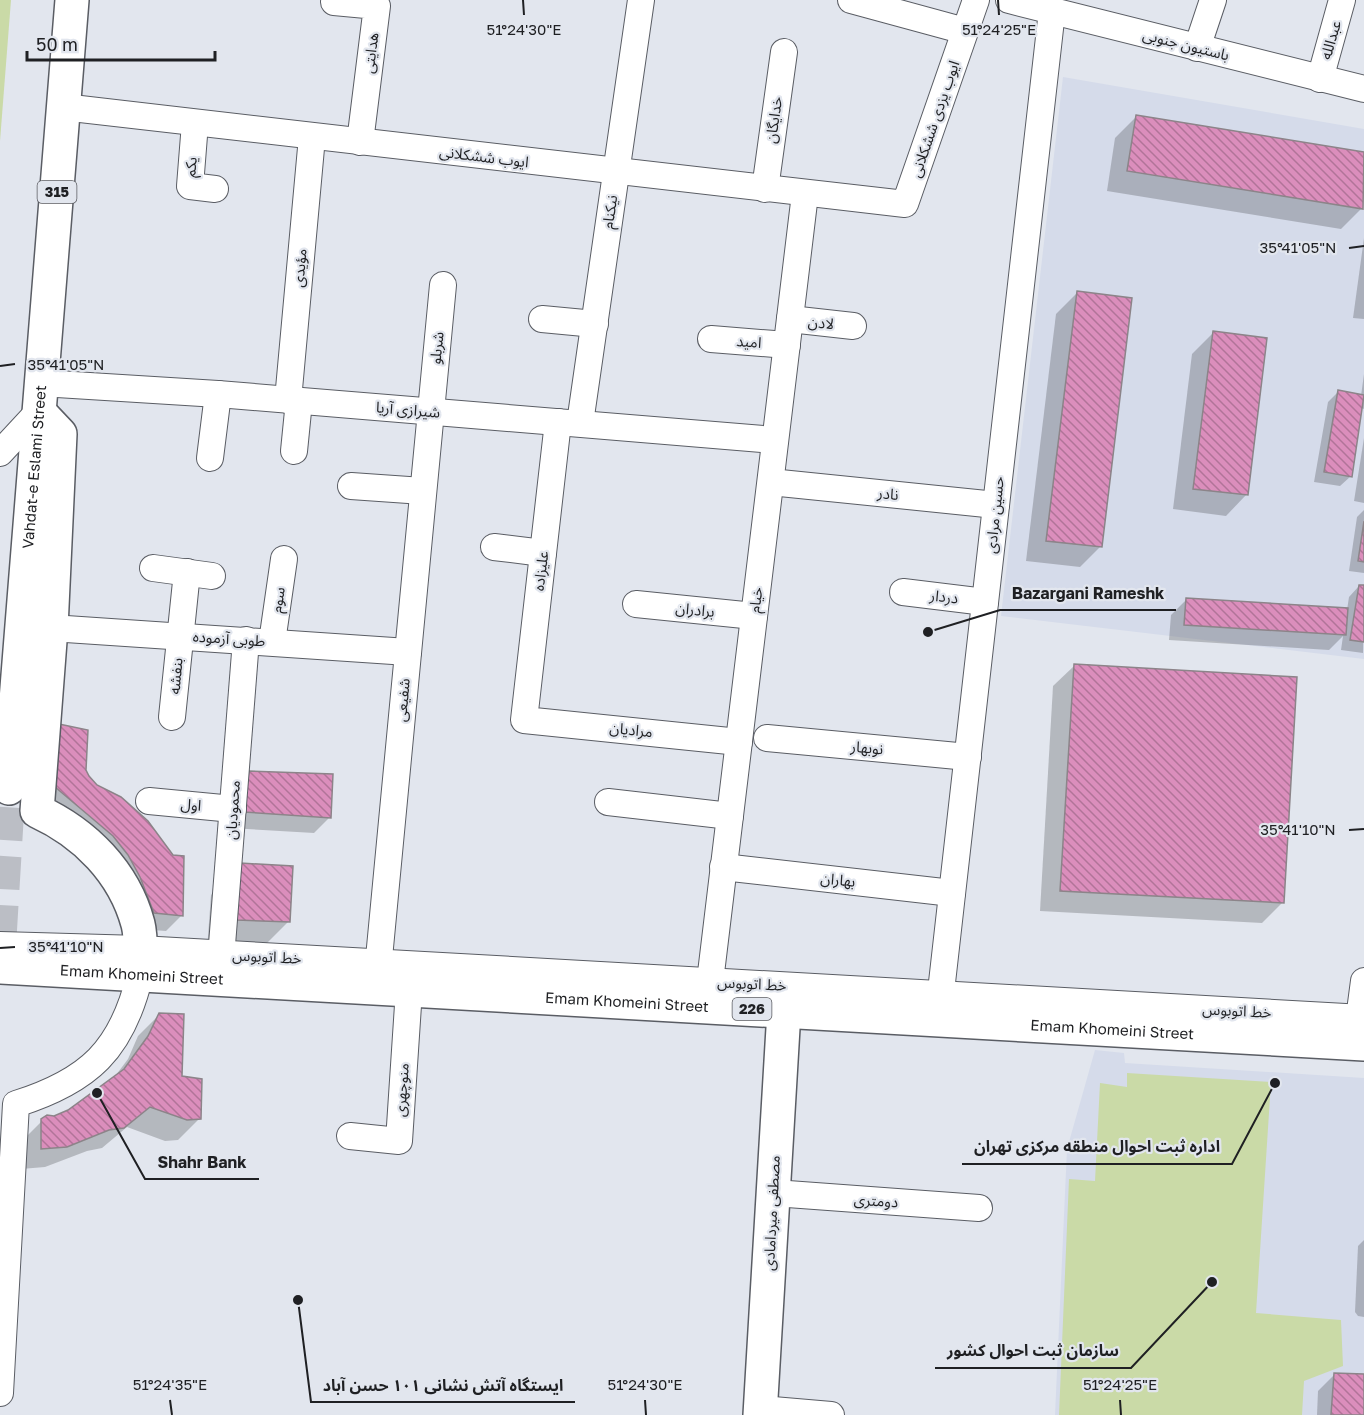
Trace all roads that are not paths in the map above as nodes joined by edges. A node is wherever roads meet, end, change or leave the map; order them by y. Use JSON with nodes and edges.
{"nodes":[{"id":1,"x":72,"y":0,"type":"edge"},
{"id":2,"x":641,"y":0,"type":"edge"},
{"id":3,"x":851,"y":0,"type":"edge"},
{"id":4,"x":976,"y":0,"type":"edge"},
{"id":5,"x":1009,"y":0,"type":"edge"},
{"id":6,"x":1213,"y":0,"type":"edge"},
{"id":7,"x":1342,"y":0,"type":"edge"},
{"id":8,"x":334,"y":2,"type":"dead end"},
{"id":9,"x":1052,"y":11,"type":"junction"},
{"id":10,"x":965,"y":31,"type":"junction"},
{"id":11,"x":1197,"y":48,"type":"junction"},
{"id":12,"x":784,"y":52,"type":"dead end"},
{"id":13,"x":1320,"y":79,"type":"junction"},
{"id":14,"x":1364,"y":89,"type":"edge"},
{"id":15,"x":63,"y":107,"type":"junction"},
{"id":16,"x":195,"y":123,"type":"junction"},
{"id":17,"x":312,"y":137,"type":"junction"},
{"id":18,"x":360,"y":142,"type":"junction"},
{"id":19,"x":616,"y":172,"type":"junction"},
{"id":20,"x":214,"y":189,"type":"dead end"},
{"id":21,"x":765,"y":189,"type":"junction"},
{"id":22,"x":805,"y":194,"type":"junction"},
{"id":23,"x":906,"y":204,"type":"joint"},
{"id":24,"x":443,"y":285,"type":"dead end"},
{"id":25,"x":542,"y":319,"type":"dead end"},
{"id":26,"x":790,"y":319,"type":"junction"},
{"id":27,"x":595,"y":324,"type":"junction"},
{"id":28,"x":853,"y":326,"type":"dead end"},
{"id":29,"x":711,"y":339,"type":"dead end"},
{"id":30,"x":787,"y":345,"type":"junction"},
{"id":31,"x":218,"y":394,"type":"junction"},
{"id":32,"x":40,"y":397,"type":"junction"},
{"id":33,"x":294,"y":401,"type":"junction"},
{"id":34,"x":430,"y":411,"type":"junction"},
{"id":35,"x":569,"y":423,"type":"junction"},
{"id":36,"x":775,"y":440,"type":"junction"},
{"id":37,"x":294,"y":451,"type":"dead end"},
{"id":38,"x":0,"y":453,"type":"edge"},
{"id":39,"x":210,"y":458,"type":"dead end"},
{"id":40,"x":780,"y":483,"type":"dead end"},
{"id":41,"x":351,"y":486,"type":"dead end"},
{"id":42,"x":423,"y":491,"type":"junction"},
{"id":43,"x":996,"y":505,"type":"junction"},
{"id":44,"x":494,"y":547,"type":"dead end"},
{"id":45,"x":543,"y":553,"type":"junction"},
{"id":46,"x":284,"y":559,"type":"dead end"},
{"id":47,"x":153,"y":568,"type":"dead end"},
{"id":48,"x":187,"y":572,"type":"junction"},
{"id":49,"x":212,"y":576,"type":"dead end"},
{"id":50,"x":903,"y":592,"type":"dead end"},
{"id":51,"x":985,"y":602,"type":"junction"},
{"id":52,"x":636,"y":604,"type":"dead end"},
{"id":53,"x":754,"y":616,"type":"junction"},
{"id":54,"x":51,"y":628,"type":"junction"},
{"id":55,"x":180,"y":635,"type":"junction"},
{"id":56,"x":246,"y":640,"type":"junction"},
{"id":57,"x":272,"y":642,"type":"junction"},
{"id":58,"x":408,"y":652,"type":"junction"},
{"id":59,"x":172,"y":717,"type":"dead end"},
{"id":60,"x":524,"y":720,"type":"joint"},
{"id":61,"x":767,"y":738,"type":"dead end"},
{"id":62,"x":739,"y":742,"type":"junction"},
{"id":63,"x":968,"y":757,"type":"junction"},
{"id":64,"x":9,"y":788,"type":"tunnel mouth"},
{"id":65,"x":149,"y":801,"type":"dead end"},
{"id":66,"x":608,"y":802,"type":"dead end"},
{"id":67,"x":233,"y":809,"type":"junction"},
{"id":68,"x":730,"y":816,"type":"junction"},
{"id":69,"x":723,"y":867,"type":"junction"},
{"id":70,"x":952,"y":893,"type":"junction"},
{"id":71,"x":0,"y":945,"type":"edge"},
{"id":72,"x":140,"y":962,"type":"junction"},
{"id":73,"x":0,"y":967,"type":"edge"},
{"id":74,"x":220,"y":967,"type":"junction"},
{"id":75,"x":377,"y":976,"type":"junction"},
{"id":76,"x":1364,"y":981,"type":"edge"},
{"id":77,"x":409,"y":990,"type":"junction"},
{"id":78,"x":708,"y":994,"type":"junction"},
{"id":79,"x":940,"y":1007,"type":"junction"},
{"id":80,"x":784,"y":1011,"type":"junction"},
{"id":81,"x":1361,"y":1031,"type":"edge"},
{"id":82,"x":350,"y":1136,"type":"dead end"},
{"id":83,"x":774,"y":1193,"type":"junction"},
{"id":84,"x":979,"y":1208,"type":"dead end"},
{"id":85,"x":0,"y":1393,"type":"edge"},
{"id":86,"x":760,"y":1412,"type":"edge"},
{"id":87,"x":831,"y":1415,"type":"edge"}],
"edges":[{"from":1,"to":15,"type":"main road","name":"Vahdat-e Eslami Street","number":"315"},
{"from":2,"to":19,"type":"street","name":"نیکنام"},
{"from":3,"to":10,"type":"street"},
{"from":4,"to":10,"type":"street","name":"ایوب یزدی ششکلانی"},
{"from":5,"to":9,"type":"street","name":"باستیون جنوبی"},
{"from":6,"to":11,"type":"street"},
{"from":7,"to":13,"type":"street","name":"عبدالله"},
{"from":8,"to":18,"type":"street","name":"هدایتی"},
{"from":9,"to":11,"type":"street","name":"باستیون جنوبی"},
{"from":9,"to":43,"type":"street","name":"حسین مرادی"},
{"from":10,"to":23,"type":"street","name":"ایوب یزدی ششکلانی"},
{"from":11,"to":13,"type":"street","name":"باستیون جنوبی"},
{"from":12,"to":21,"type":"street","name":"خدایگان"},
{"from":13,"to":14,"type":"street","name":"باستیون جنوبی"},
{"from":15,"to":16,"type":"street","name":"ایوب ششکلانی"},
{"from":15,"to":32,"type":"main road","name":"Vahdat-e Eslami Street","number":"315"},
{"from":16,"to":17,"type":"street","name":"ایوب ششکلانی"},
{"from":16,"to":20,"type":"street","name":"یکم"},
{"from":17,"to":18,"type":"street","name":"ایوب ششکلانی"},
{"from":17,"to":33,"type":"street","name":"مؤیدی"},
{"from":18,"to":19,"type":"street","name":"ایوب ششکلانی"},
{"from":19,"to":21,"type":"street","name":"ایوب ششکلانی"},
{"from":19,"to":27,"type":"street","name":"نیکنام"},
{"from":21,"to":22,"type":"street","name":"ایوب ششکلانی"},
{"from":22,"to":23,"type":"street","name":"ایوب ششکلانی"},
{"from":22,"to":26,"type":"street","name":"خیام"},
{"from":24,"to":34,"type":"street","name":"شربلو"},
{"from":25,"to":27,"type":"street"},
{"from":26,"to":28,"type":"street","name":"لادن"},
{"from":26,"to":30,"type":"street","name":"خیام"},
{"from":27,"to":35,"type":"street","name":"نیکنام"},
{"from":29,"to":30,"type":"street","name":"امید"},
{"from":30,"to":36,"type":"street","name":"خیام"},
{"from":31,"to":32,"type":"street","name":"شیرازی آریا"},
{"from":31,"to":33,"type":"street","name":"شیرازی آریا"},
{"from":31,"to":39,"type":"street"},
{"from":32,"to":38,"type":"street"},
{"from":32,"to":54,"type":"main road"},
{"from":32,"to":64,"type":"main road","name":"Vahdat-e Eslami Street"},
{"from":33,"to":34,"type":"street","name":"شیرازی آریا"},
{"from":33,"to":37,"type":"street","name":"مؤیدی"},
{"from":34,"to":35,"type":"street","name":"شیرازی آریا"},
{"from":34,"to":42,"type":"street","name":"شفیعی"},
{"from":35,"to":36,"type":"street","name":"شیرازی آریا"},
{"from":35,"to":45,"type":"street","name":"علیزاده"},
{"from":36,"to":53,"type":"street","name":"خیام"},
{"from":40,"to":43,"type":"street","name":"نادر"},
{"from":41,"to":42,"type":"street"},
{"from":42,"to":58,"type":"street","name":"شفیعی"},
{"from":43,"to":51,"type":"street","name":"حسین مرادی"},
{"from":44,"to":45,"type":"street"},
{"from":45,"to":60,"type":"street","name":"علیزاده"},
{"from":46,"to":57,"type":"street","name":"سوم"},
{"from":47,"to":48,"type":"street"},
{"from":48,"to":49,"type":"street"},
{"from":48,"to":55,"type":"street","name":"بنفشه"},
{"from":50,"to":51,"type":"street","name":"دردار"},
{"from":51,"to":63,"type":"street","name":"حسین مرادی"},
{"from":52,"to":53,"type":"street","name":"برادران"},
{"from":53,"to":62,"type":"street","name":"خیام"},
{"from":54,"to":55,"type":"street","name":"طوبی آزموده"},
{"from":54,"to":72,"type":"main road"},
{"from":55,"to":56,"type":"street","name":"طوبی آزموده"},
{"from":55,"to":59,"type":"street","name":"بنفشه"},
{"from":56,"to":57,"type":"street","name":"طوبی آزموده"},
{"from":56,"to":67,"type":"street","name":"محمودیان"},
{"from":57,"to":58,"type":"street","name":"طوبی آزموده"},
{"from":58,"to":75,"type":"street","name":"شفیعی"},
{"from":60,"to":62,"type":"street","name":"مرادیان"},
{"from":61,"to":63,"type":"street","name":"نوبهار"},
{"from":62,"to":68,"type":"street","name":"خیام"},
{"from":63,"to":70,"type":"street","name":"حسین مرادی"},
{"from":65,"to":67,"type":"street","name":"اول"},
{"from":66,"to":68,"type":"street"},
{"from":67,"to":74,"type":"street","name":"محمودیان"},
{"from":68,"to":69,"type":"street","name":"خیام"},
{"from":69,"to":70,"type":"street","name":"بهاران"},
{"from":69,"to":78,"type":"street","name":"خیام"},
{"from":70,"to":79,"type":"street","name":"حسین مرادی"},
{"from":71,"to":72,"type":"street"},
{"from":72,"to":73,"type":"main road","name":"Emam Khomeini Street","number":"226"},
{"from":72,"to":74,"type":"main road","name":"Emam Khomeini Street","number":"226"},
{"from":72,"to":85,"type":"street"},
{"from":74,"to":75,"type":"main road","name":"Emam Khomeini Street","number":"226"},
{"from":75,"to":77,"type":"main road","name":"Emam Khomeini Street","number":"226"},
{"from":75,"to":78,"type":"street","name":"خط اتوبوس"},
{"from":76,"to":81,"type":"street"},
{"from":77,"to":78,"type":"main road","name":"Emam Khomeini Street","number":"226"},
{"from":77,"to":82,"type":"street","name":"منوچهری"},
{"from":78,"to":79,"type":"street","name":"خط اتوبوس"},
{"from":78,"to":80,"type":"main road","name":"Emam Khomeini Street","number":"226"},
{"from":79,"to":80,"type":"main road","name":"Emam Khomeini Street","number":"226"},
{"from":79,"to":81,"type":"main road","name":"Emam Khomeini Street","number":"226"},
{"from":80,"to":83,"type":"main road","name":"مصطفی میردامادی"},
{"from":83,"to":84,"type":"street","name":"دومتری"},
{"from":83,"to":86,"type":"main road","name":"مصطفی میردامادی"},
{"from":86,"to":87,"type":"street"}]}
